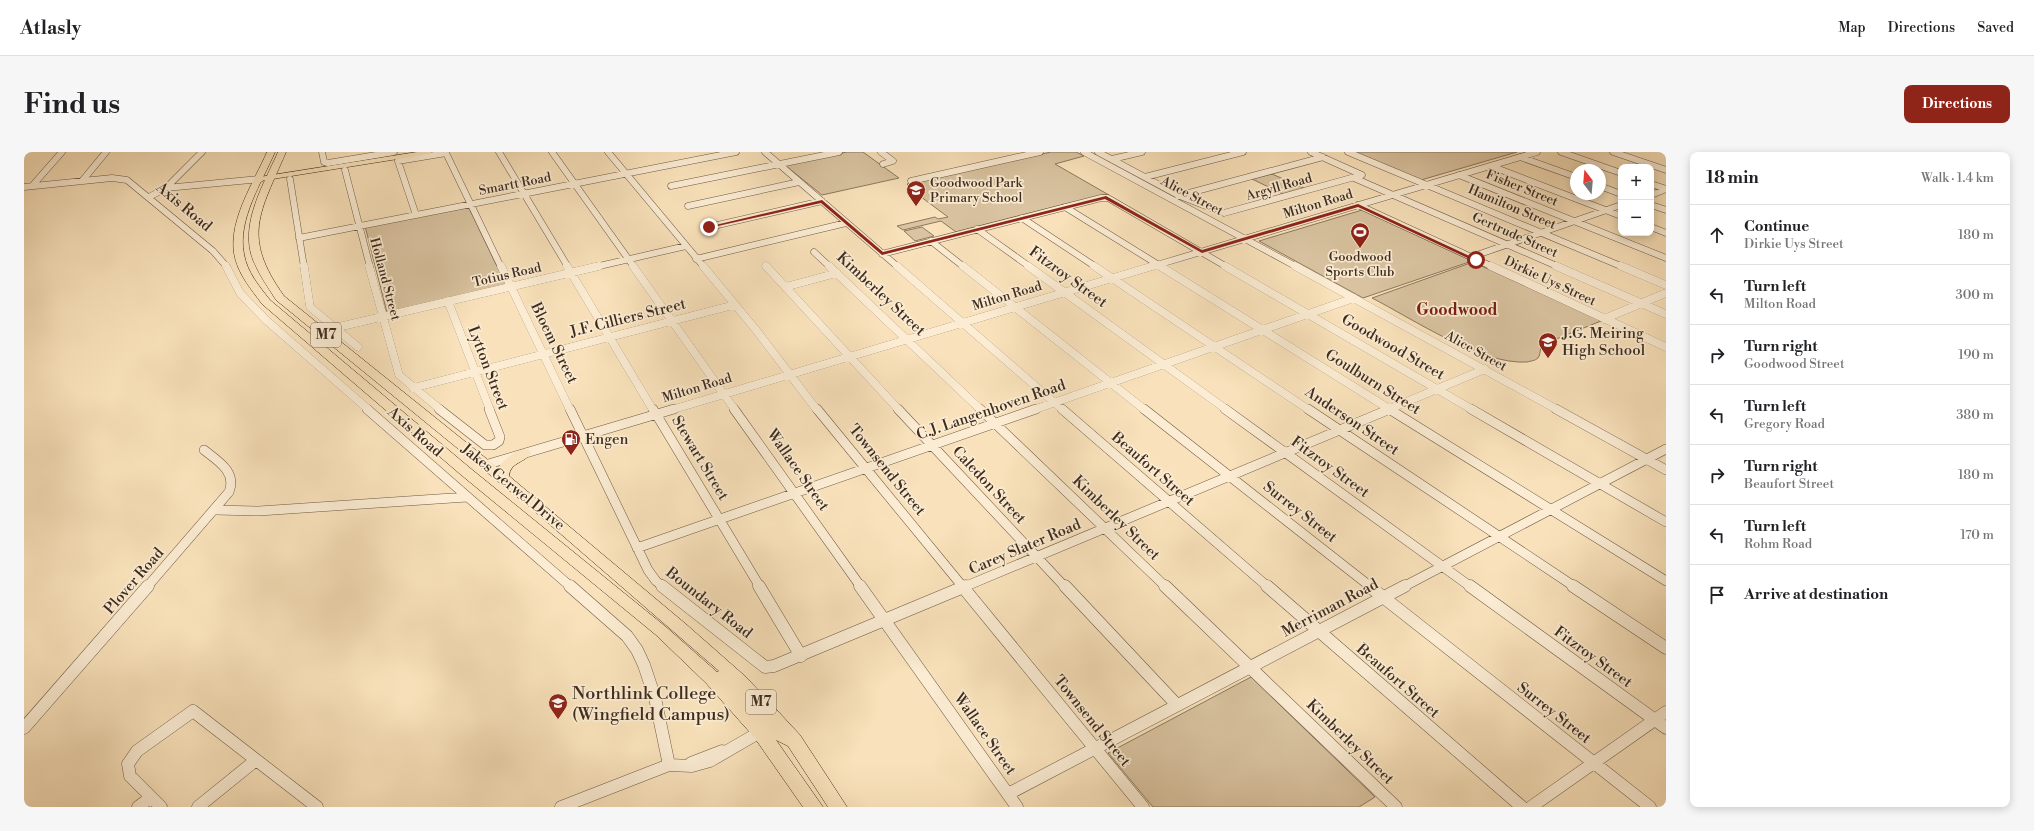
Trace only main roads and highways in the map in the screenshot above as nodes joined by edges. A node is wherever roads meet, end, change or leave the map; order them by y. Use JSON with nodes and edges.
{"nodes":[{"id":1,"x":271,"y":152,"type":"edge"},
{"id":2,"x":282,"y":152,"type":"edge"},
{"id":3,"x":409,"y":152,"type":"edge"},
{"id":4,"x":429,"y":152,"type":"edge"},
{"id":5,"x":263,"y":178,"type":"junction"},
{"id":6,"x":424,"y":435,"type":"junction"},
{"id":7,"x":525,"y":453,"type":"road end"},
{"id":8,"x":485,"y":465,"type":"junction"},
{"id":9,"x":502,"y":478,"type":"junction"},
{"id":10,"x":557,"y":547,"type":"junction"},
{"id":11,"x":666,"y":614,"type":"junction"},
{"id":12,"x":760,"y":732,"type":"junction"},
{"id":13,"x":795,"y":742,"type":"junction"},
{"id":14,"x":814,"y":807,"type":"edge"},
{"id":15,"x":838,"y":807,"type":"edge"}],
"edges":[{"from":1,"to":5,"type":"highway","name":"Jakes Gerwel Drive","number":"M7"},
{"from":2,"to":5,"type":"highway","name":"Jakes Gerwel Drive","number":"M7"},
{"from":3,"to":5,"type":"main road"},
{"from":4,"to":5,"type":"main road"},
{"from":5,"to":6,"type":"highway","name":"Jakes Gerwel Drive","number":"M7"},
{"from":5,"to":8,"type":"highway","name":"Jakes Gerwel Drive","number":"M7"},
{"from":6,"to":8,"type":"highway"},
{"from":6,"to":10,"type":"highway","name":"Jakes Gerwel Drive","number":"M7"},
{"from":7,"to":9,"type":"highway"},
{"from":8,"to":9,"type":"highway","name":"Jakes Gerwel Drive","number":"M7"},
{"from":8,"to":10,"type":"highway"},
{"from":9,"to":11,"type":"highway","name":"Jakes Gerwel Drive","number":"M7"},
{"from":10,"to":12,"type":"highway","name":"Jakes Gerwel Drive","number":"M7"},
{"from":11,"to":12,"type":"highway"},
{"from":11,"to":13,"type":"highway","name":"Jakes Gerwel Drive","number":"M7"},
{"from":12,"to":13,"type":"highway"},
{"from":12,"to":14,"type":"highway","name":"Jakes Gerwel Drive","number":"M7"},
{"from":13,"to":15,"type":"highway","name":"Jakes Gerwel Drive","number":"M7"}]}
